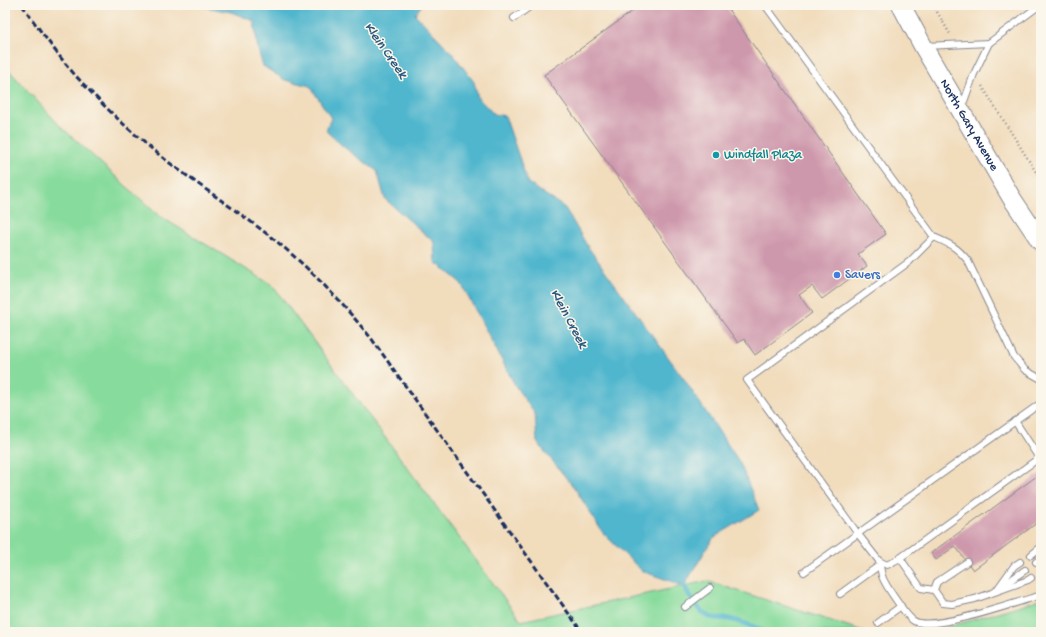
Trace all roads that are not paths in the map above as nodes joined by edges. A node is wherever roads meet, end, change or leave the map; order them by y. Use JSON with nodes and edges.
{"nodes":[{"id":1,"x":532,"y":5,"type":"edge"},
{"id":2,"x":765,"y":5,"type":"edge"},
{"id":3,"x":901,"y":5,"type":"edge"},
{"id":4,"x":1035,"y":6,"type":"edge"},
{"id":5,"x":514,"y":18,"type":"dead end"},
{"id":6,"x":989,"y":43,"type":"junction"},
{"id":7,"x":923,"y":46,"type":"junction"},
{"id":8,"x":961,"y":110,"type":"junction"},
{"id":9,"x":934,"y":237,"type":"junction"},
{"id":10,"x":1041,"y":242,"type":"edge"},
{"id":11,"x":1041,"y":379,"type":"edge"},
{"id":12,"x":1041,"y":403,"type":"edge"},
{"id":13,"x":1015,"y":422,"type":"junction"},
{"id":14,"x":1039,"y":454,"type":"edge"},
{"id":15,"x":858,"y":534,"type":"junction"},
{"id":16,"x":1041,"y":548,"type":"edge"},
{"id":17,"x":1031,"y":554,"type":"dead end"},
{"id":18,"x":900,"y":558,"type":"junction"},
{"id":19,"x":967,"y":562,"type":"dead end"},
{"id":20,"x":1020,"y":562,"type":"dead end"},
{"id":21,"x":879,"y":563,"type":"junction"},
{"id":22,"x":1025,"y":570,"type":"dead end"},
{"id":23,"x":804,"y":572,"type":"dead end"},
{"id":24,"x":1031,"y":578,"type":"dead end"},
{"id":25,"x":710,"y":588,"type":"dead end"},
{"id":26,"x":934,"y":590,"type":"junction"},
{"id":27,"x":996,"y":591,"type":"junction"},
{"id":28,"x":840,"y":594,"type":"dead end"},
{"id":29,"x":1041,"y":595,"type":"edge"},
{"id":30,"x":901,"y":606,"type":"junction"},
{"id":31,"x":685,"y":607,"type":"dead end"},
{"id":32,"x":878,"y":623,"type":"dead end"}],
"edges":[{"from":1,"to":5,"type":"lane"},
{"from":2,"to":9,"type":"lane"},
{"from":3,"to":7,"type":"street","name":"North Gary Avenue"},
{"from":4,"to":6,"type":"lane"},
{"from":6,"to":7,"type":"lane"},
{"from":6,"to":8,"type":"lane"},
{"from":7,"to":8,"type":"street","name":"North Gary Avenue"},
{"from":8,"to":10,"type":"street","name":"North Gary Avenue"},
{"from":9,"to":11,"type":"lane"},
{"from":9,"to":15,"type":"lane"},
{"from":12,"to":13,"type":"lane"},
{"from":13,"to":14,"type":"lane"},
{"from":13,"to":15,"type":"lane"},
{"from":14,"to":18,"type":"lane"},
{"from":15,"to":21,"type":"lane"},
{"from":15,"to":23,"type":"lane"},
{"from":16,"to":17,"type":"lane"},
{"from":18,"to":21,"type":"lane"},
{"from":18,"to":26,"type":"lane"},
{"from":19,"to":26,"type":"lane"},
{"from":20,"to":27,"type":"lane"},
{"from":21,"to":28,"type":"lane"},
{"from":21,"to":30,"type":"lane"},
{"from":22,"to":27,"type":"lane"},
{"from":24,"to":27,"type":"lane"},
{"from":25,"to":31,"type":"lane"},
{"from":26,"to":27,"type":"lane"},
{"from":29,"to":30,"type":"lane"},
{"from":30,"to":32,"type":"lane"}]}
